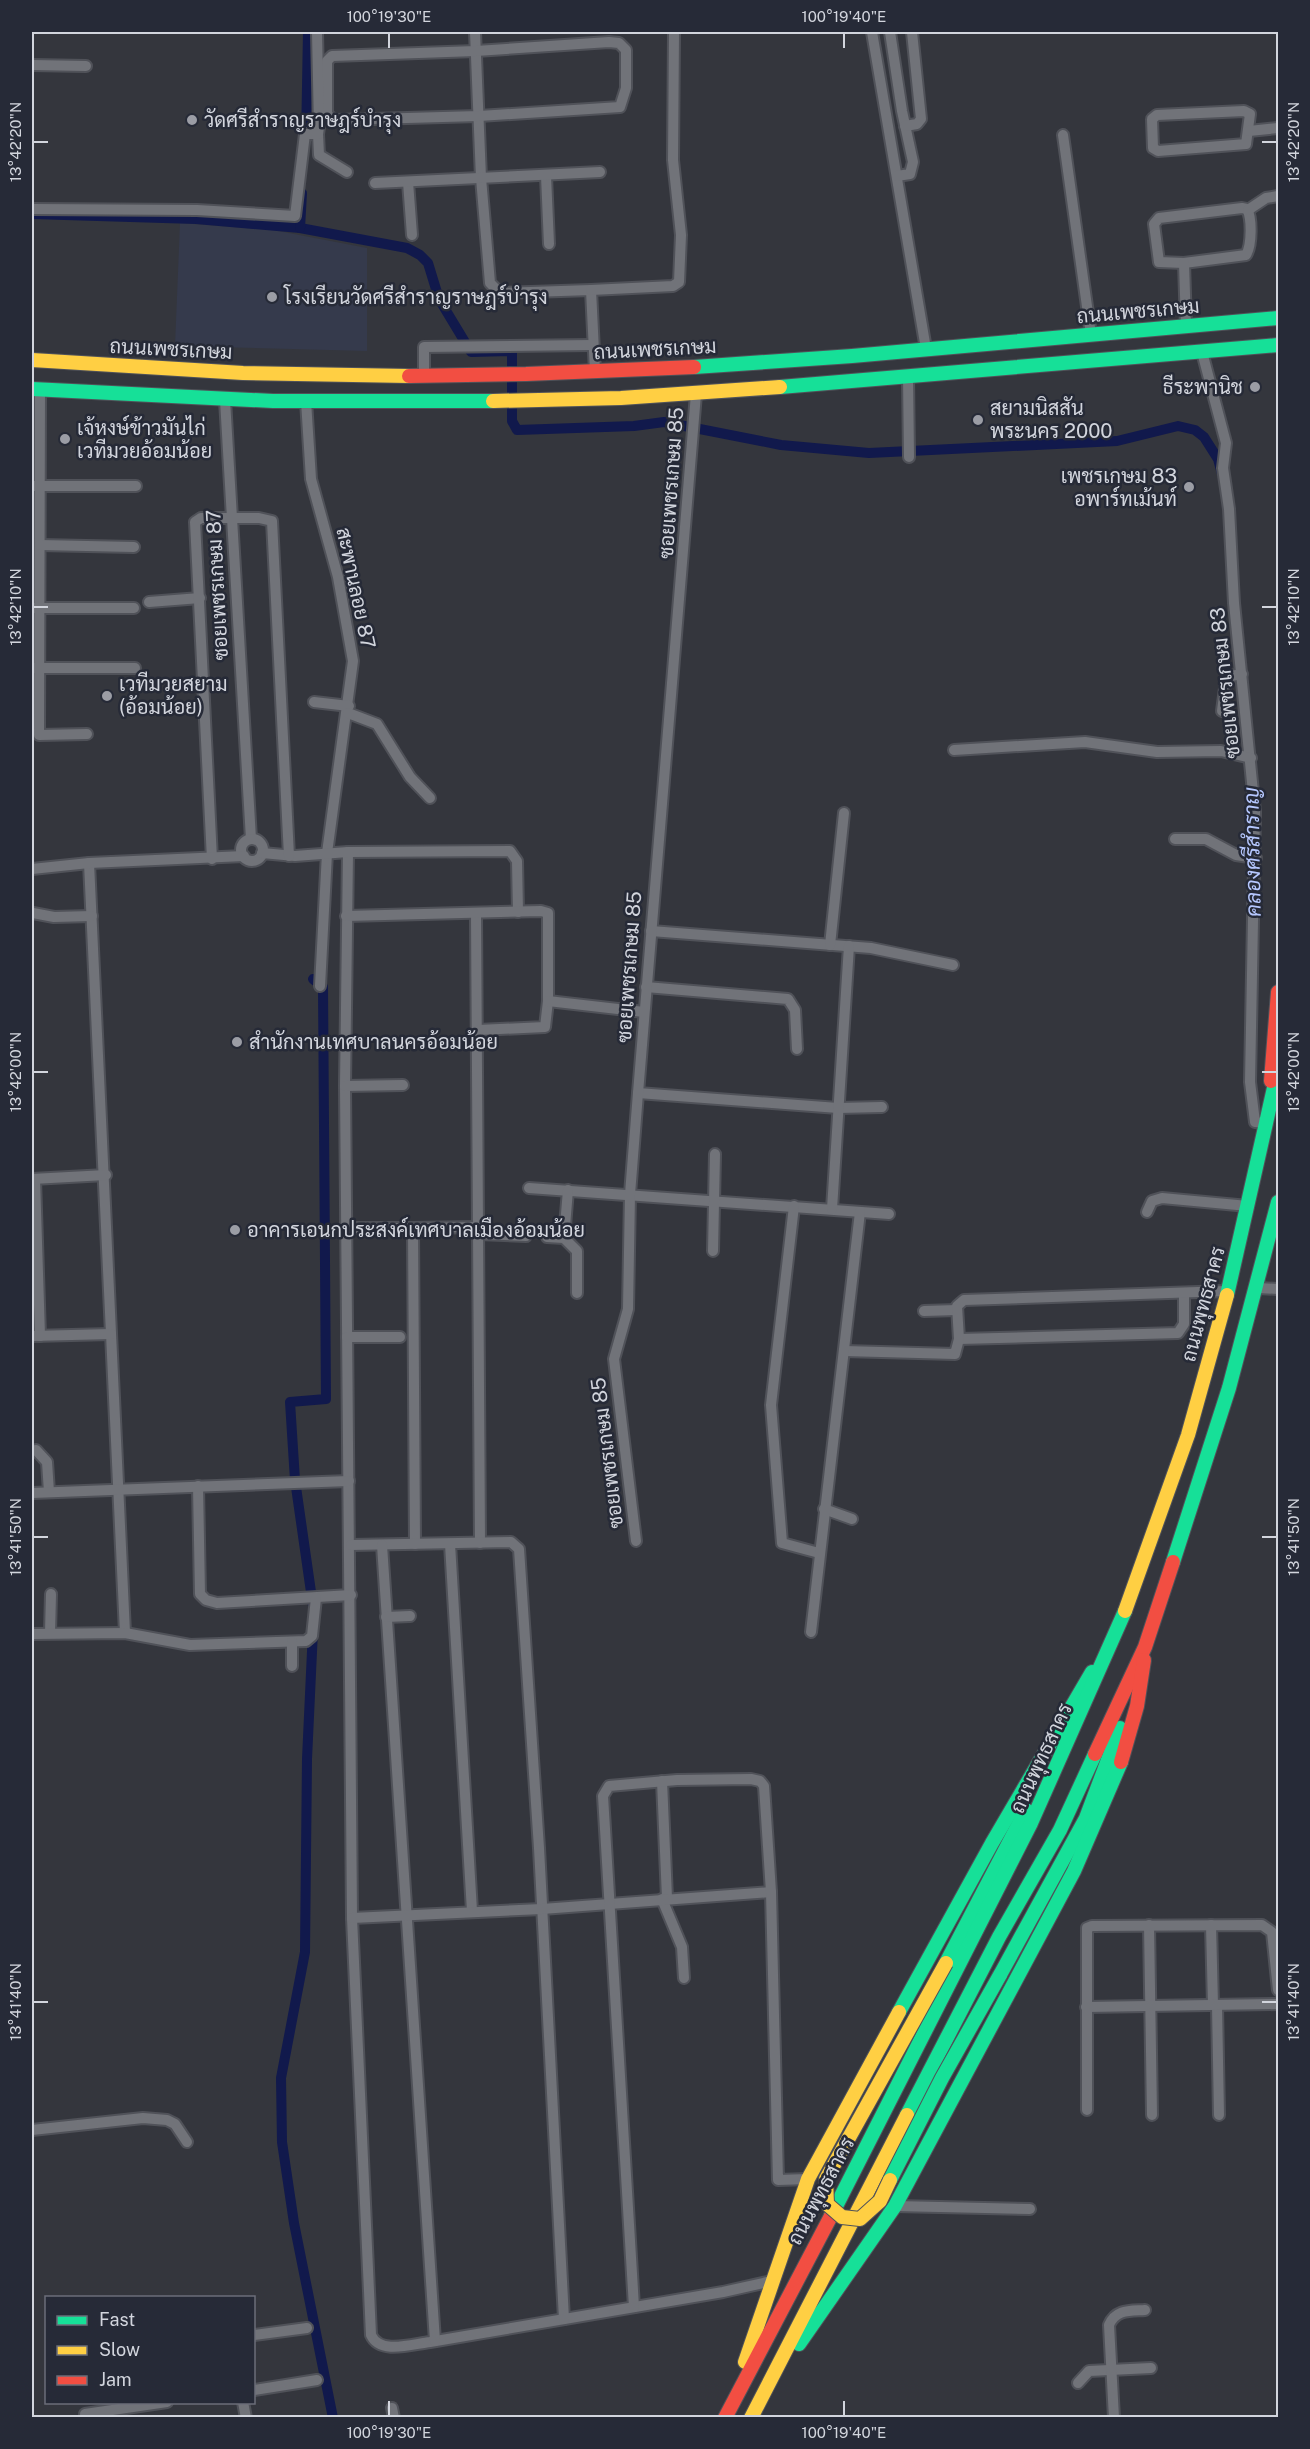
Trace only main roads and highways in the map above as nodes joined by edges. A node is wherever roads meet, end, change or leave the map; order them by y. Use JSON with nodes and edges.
{"nodes":[{"id":1,"x":1278,"y":311,"type":"edge"},
{"id":2,"x":1278,"y":318,"type":"edge"},
{"id":3,"x":1258,"y":320,"type":"junction"},
{"id":4,"x":1278,"y":345,"type":"edge"},
{"id":5,"x":1262,"y":346,"type":"junction"},
{"id":6,"x":1278,"y":356,"type":"edge"},
{"id":7,"x":32,"y":360,"type":"edge"},
{"id":8,"x":113,"y":366,"type":"junction"},
{"id":9,"x":224,"y":372,"type":"junction"},
{"id":10,"x":272,"y":373,"type":"junction"},
{"id":11,"x":36,"y":390,"type":"edge"},
{"id":12,"x":113,"y":394,"type":"junction"},
{"id":13,"x":225,"y":400,"type":"junction"},
{"id":14,"x":273,"y":401,"type":"junction"},
{"id":15,"x":1278,"y":992,"type":"edge"},
{"id":16,"x":1278,"y":1070,"type":"edge"},
{"id":17,"x":1264,"y":1120,"type":"junction"},
{"id":18,"x":1278,"y":1211,"type":"edge"},
{"id":19,"x":1116,"y":1633,"type":"junction"},
{"id":20,"x":1145,"y":1647,"type":"junction"},
{"id":21,"x":727,"y":2414,"type":"edge"},
{"id":22,"x":751,"y":2418,"type":"edge"}],
"edges":[{"from":1,"to":3,"type":"main road"},
{"from":2,"to":3,"type":"main road","name":"ถนนเพชรเกษม"},
{"from":3,"to":10,"type":"main road","name":"ถนนเพชรเกษม"},
{"from":4,"to":5,"type":"main road"},
{"from":5,"to":6,"type":"main road"},
{"from":5,"to":14,"type":"main road"},
{"from":7,"to":8,"type":"main road","name":"ถนนเพชรเกษม"},
{"from":8,"to":9,"type":"main road","name":"ถนนเพชรเกษม"},
{"from":8,"to":12,"type":"main road"},
{"from":9,"to":10,"type":"main road","name":"ถนนเพชรเกษม"},
{"from":9,"to":13,"type":"main road"},
{"from":10,"to":14,"type":"main road"},
{"from":11,"to":12,"type":"main road"},
{"from":12,"to":13,"type":"main road"},
{"from":13,"to":14,"type":"main road"},
{"from":15,"to":17,"type":"main road"},
{"from":16,"to":17,"type":"main road","name":"ถนนพุทธสาคร"},
{"from":17,"to":19,"type":"main road","name":"ถนนพุทธสาคร"},
{"from":18,"to":20,"type":"main road","name":"ถนนพุทธสาคร"},
{"from":19,"to":20,"type":"main road","bridge":true},
{"from":19,"to":21,"type":"main road","name":"ถนนพุทธสาคร"},
{"from":19,"to":21,"type":"main road"},
{"from":20,"to":22,"type":"main road","name":"ถนนพุทธสาคร"},
{"from":20,"to":22,"type":"main road"}]}
